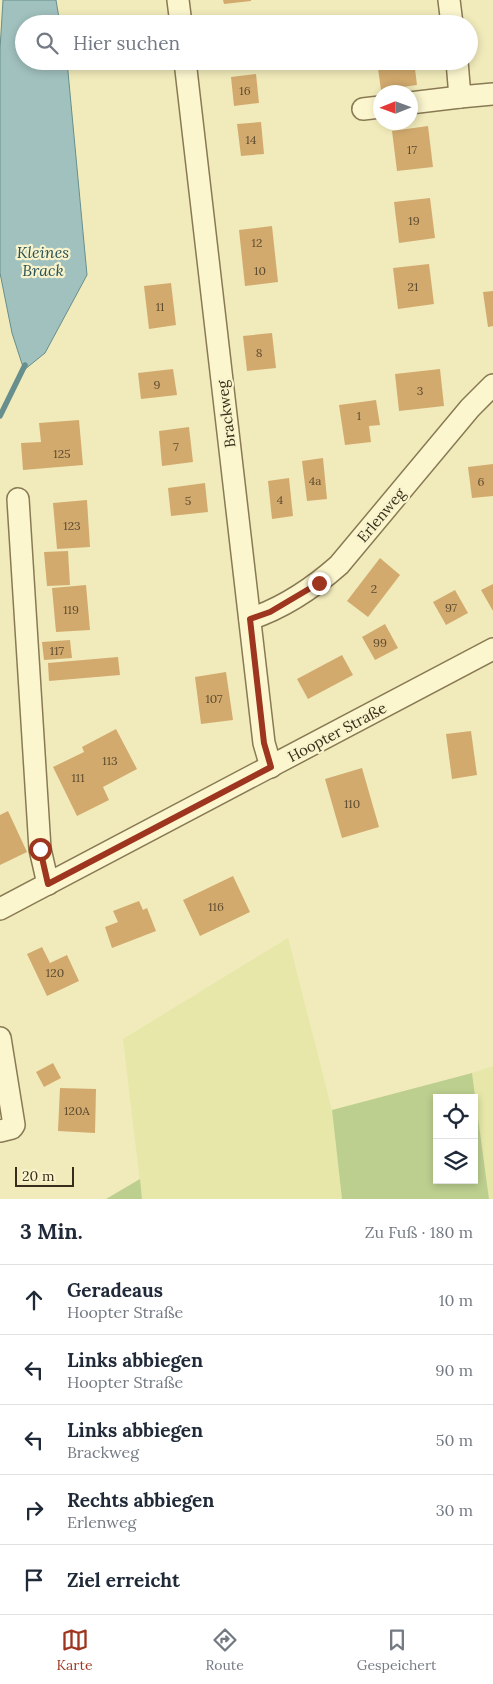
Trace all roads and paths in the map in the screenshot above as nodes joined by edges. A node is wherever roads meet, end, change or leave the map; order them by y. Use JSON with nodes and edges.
{"nodes":[{"id":1,"x":178,"y":0,"type":"edge"},
{"id":2,"x":449,"y":0,"type":"edge"},
{"id":3,"x":180,"y":15,"type":"edge"},
{"id":4,"x":451,"y":15,"type":"edge"},
{"id":5,"x":186,"y":70,"type":"edge"},
{"id":6,"x":458,"y":70,"type":"edge"},
{"id":7,"x":493,"y":94,"type":"edge"},
{"id":8,"x":460,"y":97,"type":"junction"},
{"id":9,"x":418,"y":102,"type":"edge"},
{"id":10,"x":493,"y":385,"type":"edge"},
{"id":11,"x":18,"y":499,"type":"dead end"},
{"id":12,"x":250,"y":619,"type":"junction"},
{"id":13,"x":493,"y":649,"type":"edge"},
{"id":14,"x":271,"y":767,"type":"junction"},
{"id":15,"x":48,"y":884,"type":"junction"},
{"id":16,"x":0,"y":909,"type":"edge"},
{"id":17,"x":0,"y":1038,"type":"edge"},
{"id":18,"x":0,"y":1131,"type":"edge"}],
"edges":[{"from":1,"to":3,"type":"street"},
{"from":2,"to":4,"type":"street"},
{"from":5,"to":12,"type":"street","name":"Brackweg"},
{"from":6,"to":8,"type":"street"},
{"from":7,"to":8,"type":"street"},
{"from":8,"to":9,"type":"street"},
{"from":10,"to":12,"type":"street","name":"Erlenweg"},
{"from":11,"to":15,"type":"street"},
{"from":12,"to":14,"type":"street","name":"Brackweg"},
{"from":13,"to":14,"type":"street","name":"Hoopter Straße"},
{"from":14,"to":15,"type":"street","name":"Hoopter Straße"},
{"from":15,"to":16,"type":"street","name":"Hoopter Straße"},
{"from":17,"to":18,"type":"street"}]}
